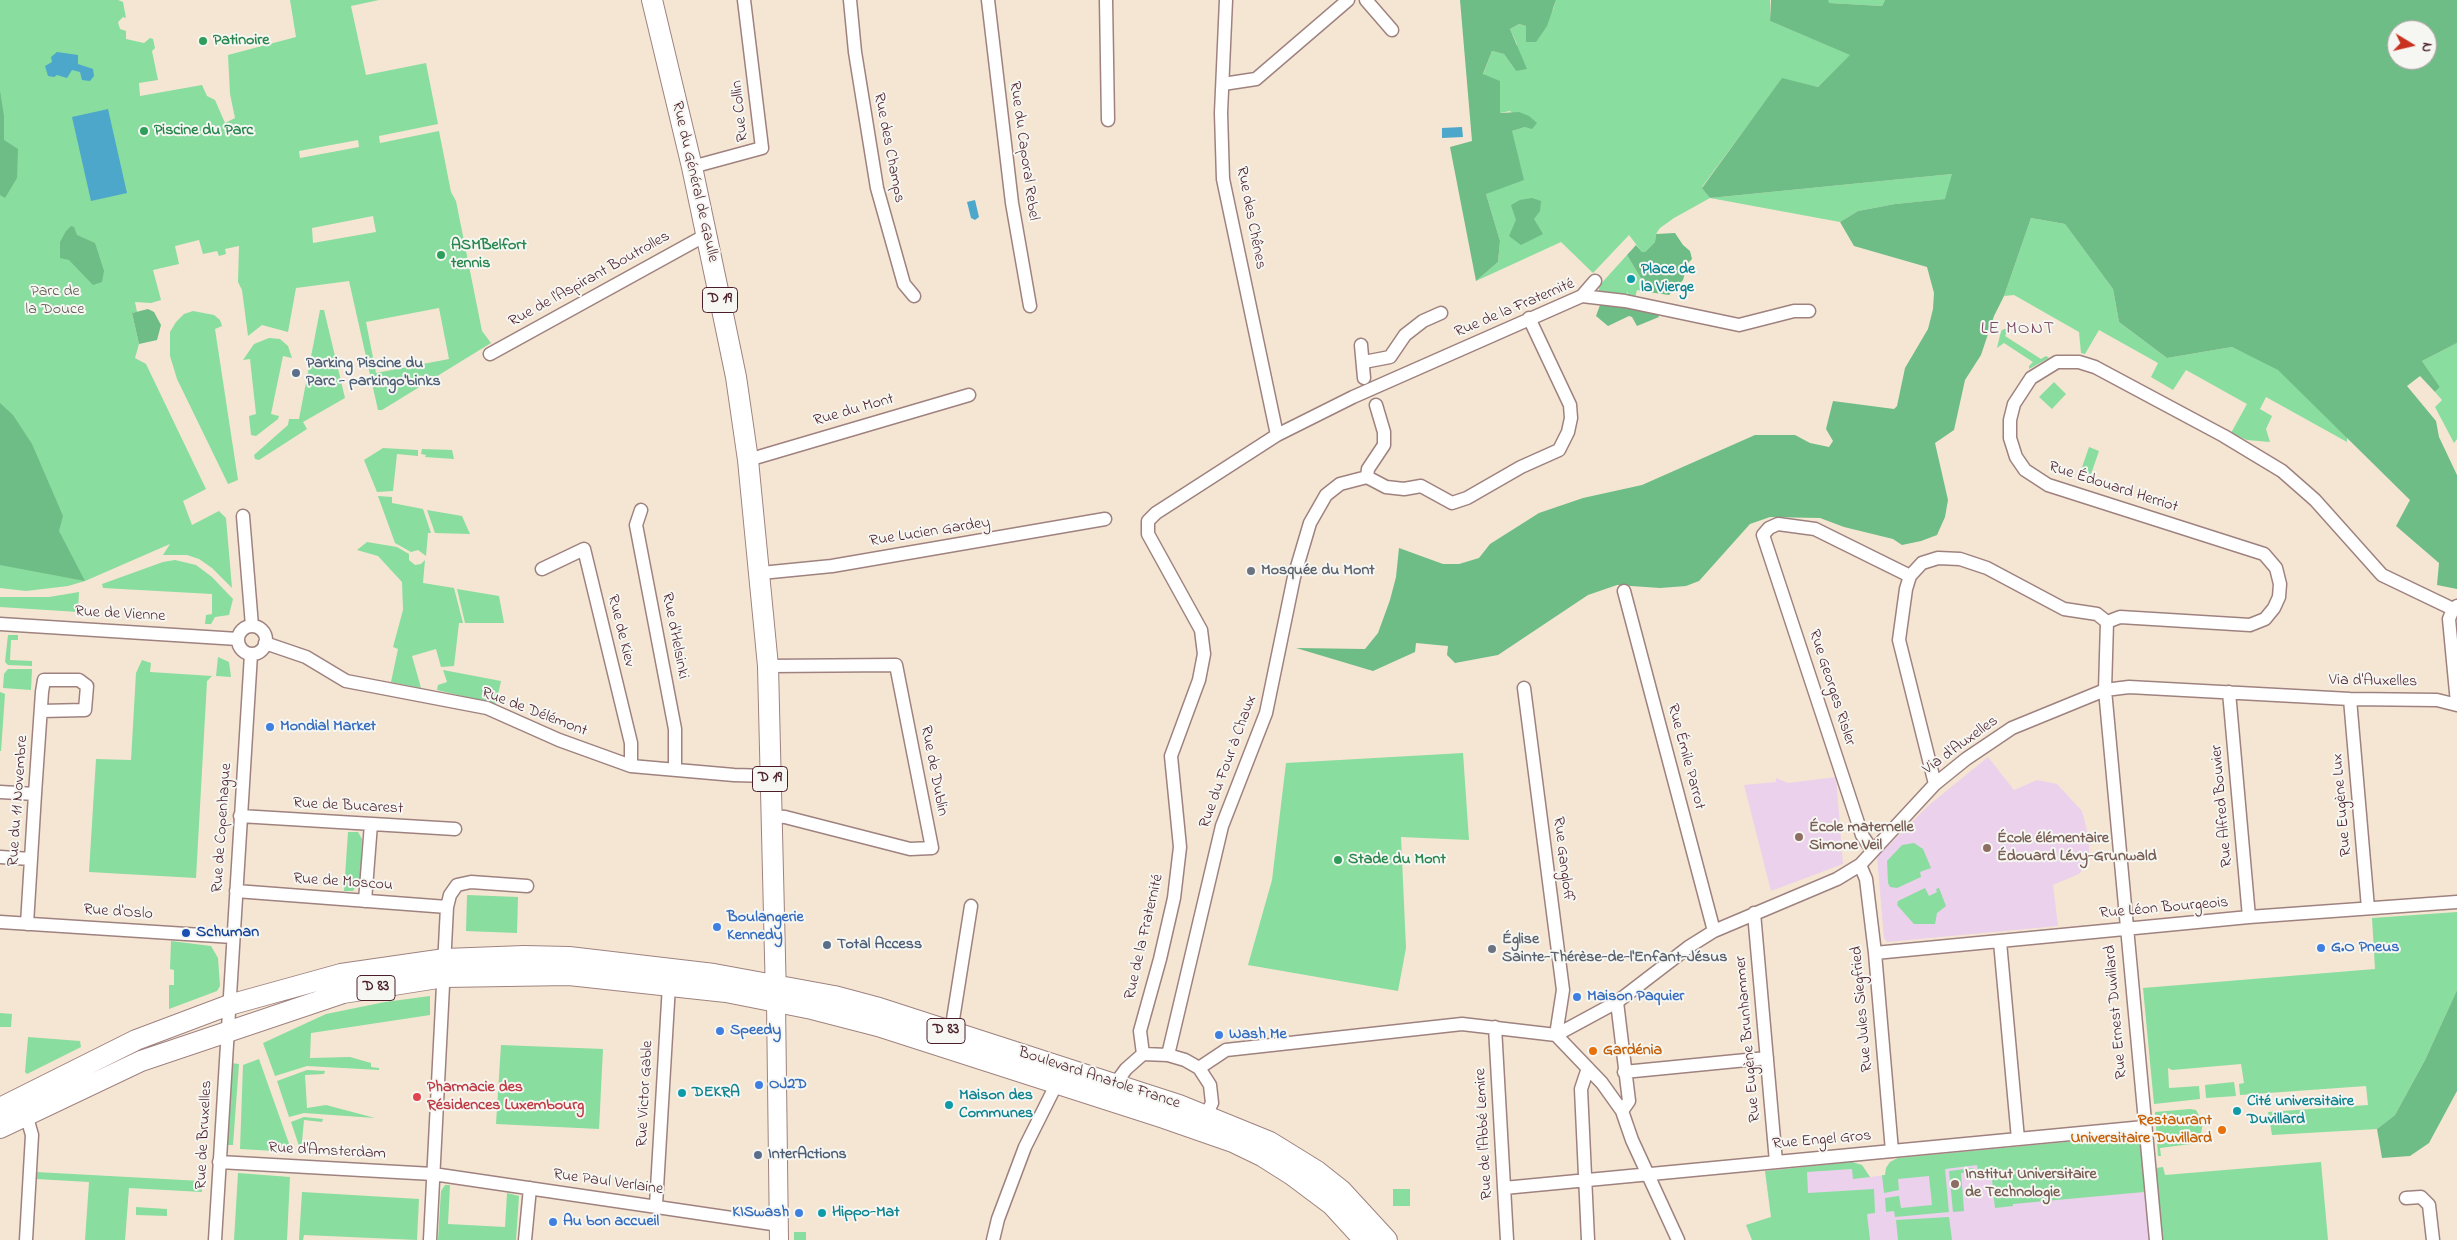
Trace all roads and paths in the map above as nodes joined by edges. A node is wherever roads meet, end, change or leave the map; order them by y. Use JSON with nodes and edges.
{"nodes":[{"id":1,"x":652,"y":0,"type":"edge"},
{"id":2,"x":744,"y":0,"type":"edge"},
{"id":3,"x":850,"y":0,"type":"edge"},
{"id":4,"x":988,"y":0,"type":"edge"},
{"id":5,"x":1106,"y":0,"type":"edge"},
{"id":6,"x":1226,"y":0,"type":"edge"},
{"id":7,"x":1348,"y":0,"type":"edge"},
{"id":8,"x":1366,"y":0,"type":"edge"},
{"id":9,"x":1392,"y":30,"type":"dead end"},
{"id":10,"x":1223,"y":84,"type":"junction"},
{"id":11,"x":1108,"y":120,"type":"dead end"},
{"id":12,"x":692,"y":167,"type":"junction"},
{"id":13,"x":706,"y":235,"type":"junction"},
{"id":14,"x":1595,"y":281,"type":"dead end"},
{"id":15,"x":914,"y":296,"type":"dead end"},
{"id":16,"x":1582,"y":296,"type":"junction"},
{"id":17,"x":1030,"y":306,"type":"dead end"},
{"id":18,"x":1809,"y":311,"type":"dead end"},
{"id":19,"x":1441,"y":313,"type":"dead end"},
{"id":20,"x":1529,"y":318,"type":"junction"},
{"id":21,"x":1361,"y":345,"type":"dead end"},
{"id":22,"x":490,"y":354,"type":"dead end"},
{"id":23,"x":1364,"y":362,"type":"junction"},
{"id":24,"x":1364,"y":378,"type":"dead end"},
{"id":25,"x":969,"y":395,"type":"dead end"},
{"id":26,"x":1376,"y":404,"type":"dead end"},
{"id":27,"x":1277,"y":435,"type":"junction"},
{"id":28,"x":748,"y":460,"type":"junction"},
{"id":29,"x":1367,"y":477,"type":"junction"},
{"id":30,"x":642,"y":510,"type":"dead end"},
{"id":31,"x":243,"y":516,"type":"dead end"},
{"id":32,"x":1105,"y":519,"type":"dead end"},
{"id":33,"x":542,"y":570,"type":"dead end"},
{"id":34,"x":761,"y":573,"type":"junction"},
{"id":35,"x":1910,"y":576,"type":"junction"},
{"id":36,"x":1624,"y":591,"type":"dead end"},
{"id":37,"x":2455,"y":607,"type":"edge"},
{"id":38,"x":2108,"y":622,"type":"junction"},
{"id":39,"x":0,"y":624,"type":"edge"},
{"id":40,"x":252,"y":626,"type":"junction"},
{"id":41,"x":238,"y":639,"type":"junction"},
{"id":42,"x":265,"y":643,"type":"junction"},
{"id":43,"x":251,"y":654,"type":"junction"},
{"id":44,"x":768,"y":666,"type":"junction"},
{"id":45,"x":1524,"y":688,"type":"dead end"},
{"id":46,"x":2104,"y":690,"type":"junction"},
{"id":47,"x":2229,"y":692,"type":"junction"},
{"id":48,"x":2350,"y":699,"type":"junction"},
{"id":49,"x":2457,"y":704,"type":"edge"},
{"id":50,"x":41,"y":711,"type":"junction"},
{"id":51,"x":632,"y":766,"type":"junction"},
{"id":52,"x":675,"y":770,"type":"junction"},
{"id":53,"x":770,"y":776,"type":"junction"},
{"id":54,"x":1935,"y":784,"type":"junction"},
{"id":55,"x":0,"y":792,"type":"edge"},
{"id":56,"x":35,"y":794,"type":"junction"},
{"id":57,"x":240,"y":816,"type":"junction"},
{"id":58,"x":771,"y":816,"type":"junction"},
{"id":59,"x":371,"y":824,"type":"junction"},
{"id":60,"x":455,"y":829,"type":"dead end"},
{"id":61,"x":1872,"y":850,"type":"junction"},
{"id":62,"x":0,"y":858,"type":"edge"},
{"id":63,"x":31,"y":859,"type":"junction"},
{"id":64,"x":1860,"y":864,"type":"junction"},
{"id":65,"x":527,"y":886,"type":"dead end"},
{"id":66,"x":236,"y":891,"type":"junction"},
{"id":67,"x":365,"y":901,"type":"junction"},
{"id":68,"x":2457,"y":902,"type":"edge"},
{"id":69,"x":971,"y":906,"type":"dead end"},
{"id":70,"x":447,"y":907,"type":"junction"},
{"id":71,"x":2368,"y":908,"type":"junction"},
{"id":72,"x":1754,"y":913,"type":"junction"},
{"id":73,"x":2249,"y":917,"type":"junction"},
{"id":74,"x":0,"y":922,"type":"edge"},
{"id":75,"x":27,"y":924,"type":"junction"},
{"id":76,"x":2126,"y":928,"type":"junction"},
{"id":77,"x":1714,"y":931,"type":"junction"},
{"id":78,"x":233,"y":937,"type":"junction"},
{"id":79,"x":2000,"y":942,"type":"junction"},
{"id":80,"x":1875,"y":953,"type":"junction"},
{"id":81,"x":444,"y":968,"type":"junction"},
{"id":82,"x":669,"y":985,"type":"junction"},
{"id":83,"x":776,"y":993,"type":"junction"},
{"id":84,"x":1616,"y":1002,"type":"junction"},
{"id":85,"x":228,"y":1005,"type":"junction"},
{"id":86,"x":1495,"y":1027,"type":"junction"},
{"id":87,"x":227,"y":1031,"type":"junction"},
{"id":88,"x":951,"y":1032,"type":"junction"},
{"id":89,"x":1556,"y":1035,"type":"junction"},
{"id":90,"x":1143,"y":1054,"type":"junction"},
{"id":91,"x":1168,"y":1055,"type":"junction"},
{"id":92,"x":1767,"y":1058,"type":"junction"},
{"id":93,"x":1199,"y":1068,"type":"junction"},
{"id":94,"x":1588,"y":1068,"type":"junction"},
{"id":95,"x":1624,"y":1072,"type":"junction"},
{"id":96,"x":1057,"y":1083,"type":"junction"},
{"id":97,"x":1114,"y":1092,"type":"junction"},
{"id":98,"x":0,"y":1108,"type":"edge"},
{"id":99,"x":1622,"y":1111,"type":"junction"},
{"id":100,"x":26,"y":1114,"type":"junction"},
{"id":101,"x":1206,"y":1114,"type":"junction"},
{"id":102,"x":1164,"y":1118,"type":"junction"},
{"id":103,"x":2144,"y":1127,"type":"junction"},
{"id":104,"x":0,"y":1128,"type":"edge"},
{"id":105,"x":2018,"y":1139,"type":"junction"},
{"id":106,"x":1892,"y":1151,"type":"junction"},
{"id":107,"x":219,"y":1162,"type":"junction"},
{"id":108,"x":1776,"y":1162,"type":"junction"},
{"id":109,"x":433,"y":1174,"type":"junction"},
{"id":110,"x":1649,"y":1175,"type":"junction"},
{"id":111,"x":1586,"y":1181,"type":"junction"},
{"id":112,"x":530,"y":1188,"type":"junction"},
{"id":113,"x":1504,"y":1188,"type":"junction"},
{"id":114,"x":2406,"y":1198,"type":"dead end"},
{"id":115,"x":656,"y":1205,"type":"junction"},
{"id":116,"x":779,"y":1232,"type":"edge"},
{"id":117,"x":26,"y":1240,"type":"edge"},
{"id":118,"x":215,"y":1240,"type":"edge"},
{"id":119,"x":430,"y":1240,"type":"edge"},
{"id":120,"x":526,"y":1240,"type":"edge"},
{"id":121,"x":993,"y":1240,"type":"edge"},
{"id":122,"x":1364,"y":1240,"type":"edge"},
{"id":123,"x":1387,"y":1240,"type":"edge"},
{"id":124,"x":1507,"y":1240,"type":"edge"},
{"id":125,"x":1588,"y":1240,"type":"edge"},
{"id":126,"x":1678,"y":1240,"type":"edge"},
{"id":127,"x":2156,"y":1240,"type":"edge"},
{"id":128,"x":2433,"y":1240,"type":"edge"}],
"edges":[{"from":1,"to":12,"type":"main road","name":"Rue du Général de Gaulle","number":"D 19"},
{"from":2,"to":12,"type":"street","name":"Rue Collin"},
{"from":3,"to":15,"type":"street","name":"Rue des Champs"},
{"from":4,"to":17,"type":"street","name":"Rue du Caporal Rebel"},
{"from":5,"to":11,"type":"street"},
{"from":6,"to":10,"type":"street","name":"Rue des Chênes"},
{"from":7,"to":10,"type":"street"},
{"from":8,"to":9,"type":"street"},
{"from":10,"to":27,"type":"street","name":"Rue des Chênes"},
{"from":12,"to":13,"type":"main road","name":"Rue du Général de Gaulle","number":"D 19"},
{"from":13,"to":22,"type":"street","name":"Rue de l'Aspirant Boutrolles"},
{"from":13,"to":28,"type":"main road","name":"Rue du Général de Gaulle","number":"D 19"},
{"from":14,"to":16,"type":"street"},
{"from":16,"to":18,"type":"street","name":"Rue de la Fraternité"},
{"from":16,"to":20,"type":"street","name":"Rue de la Fraternité"},
{"from":19,"to":23,"type":"street"},
{"from":20,"to":27,"type":"street","name":"Rue de la Fraternité"},
{"from":20,"to":29,"type":"street"},
{"from":21,"to":23,"type":"street"},
{"from":23,"to":24,"type":"street"},
{"from":25,"to":28,"type":"street","name":"Rue du Mont"},
{"from":26,"to":29,"type":"street"},
{"from":27,"to":90,"type":"street","name":"Rue de la Fraternité"},
{"from":28,"to":34,"type":"main road","name":"Rue du Général de Gaulle","number":"D 19"},
{"from":29,"to":91,"type":"street","name":"Rue du Four à Chaux"},
{"from":30,"to":52,"type":"street","name":"Rue d'Helsinki"},
{"from":31,"to":40,"type":"street"},
{"from":32,"to":34,"type":"street","name":"Rue Lucien Gardey"},
{"from":33,"to":51,"type":"street","name":"Rue de Kiev"},
{"from":34,"to":44,"type":"main road","number":"D 19"},
{"from":35,"to":38,"type":"street"},
{"from":35,"to":54,"type":"street"},
{"from":35,"to":61,"type":"street","name":"Rue Georges Risler"},
{"from":36,"to":77,"type":"street","name":"Rue Émile Parrot"},
{"from":37,"to":38,"type":"street","name":"Rue Édouard Herriot"},
{"from":37,"to":49,"type":"street"},
{"from":38,"to":46,"type":"street"},
{"from":39,"to":41,"type":"street","name":"Rue de Vienne"},
{"from":40,"to":41,"type":"street"},
{"from":40,"to":42,"type":"street"},
{"from":41,"to":43,"type":"street"},
{"from":42,"to":43,"type":"street"},
{"from":42,"to":51,"type":"street","name":"Rue de Délémont"},
{"from":43,"to":57,"type":"street","name":"Rue de Copenhague"},
{"from":44,"to":53,"type":"main road","number":"D 19"},
{"from":44,"to":58,"type":"street","name":"Rue de Dublin"},
{"from":45,"to":89,"type":"street","name":"Rue Gangloff"},
{"from":46,"to":47,"type":"street","name":"Via d'Auxelles"},
{"from":46,"to":54,"type":"street","name":"Via d'Auxelles"},
{"from":46,"to":76,"type":"street","name":"Rue Ernest Duvillard"},
{"from":47,"to":48,"type":"street","name":"Via d'Auxelles"},
{"from":47,"to":73,"type":"street","name":"Rue Alfred Bouvier"},
{"from":48,"to":49,"type":"street","name":"Via d'Auxelles"},
{"from":48,"to":71,"type":"street","name":"Rue Eugène Lux"},
{"from":50,"to":50,"type":"street","name":"Rue du 11 Novembre"},
{"from":50,"to":56,"type":"street","name":"Rue du 11 Novembre"},
{"from":51,"to":52,"type":"street","name":"Rue de Délémont"},
{"from":52,"to":53,"type":"street","name":"Rue de Délémont"},
{"from":53,"to":58,"type":"main road","number":"D 19"},
{"from":54,"to":61,"type":"street","name":"Via d'Auxelles"},
{"from":55,"to":56,"type":"street"},
{"from":56,"to":63,"type":"street","name":"Rue du 11 Novembre"},
{"from":57,"to":59,"type":"street","name":"Rue de Bucarest"},
{"from":57,"to":66,"type":"street","name":"Rue de Copenhague"},
{"from":58,"to":83,"type":"main road","number":"D 19"},
{"from":59,"to":60,"type":"street","name":"Rue de Bucarest"},
{"from":59,"to":67,"type":"street"},
{"from":61,"to":64,"type":"street","name":"Via d'Auxelles"},
{"from":62,"to":63,"type":"street"},
{"from":63,"to":75,"type":"street","name":"Rue du 11 Novembre"},
{"from":64,"to":72,"type":"street","name":"Via d'Auxelles"},
{"from":64,"to":80,"type":"street","name":"Rue Jules Siegfried"},
{"from":65,"to":70,"type":"street"},
{"from":66,"to":67,"type":"street","name":"Rue de Moscou"},
{"from":66,"to":78,"type":"street","name":"Rue de Copenhague"},
{"from":67,"to":70,"type":"street","name":"Rue de Moscou"},
{"from":68,"to":71,"type":"street","name":"Rue Léon Bourgeois"},
{"from":69,"to":88,"type":"street"},
{"from":70,"to":81,"type":"street"},
{"from":71,"to":73,"type":"street","name":"Rue Léon Bourgeois"},
{"from":72,"to":77,"type":"street","name":"Via d'Auxelles"},
{"from":72,"to":92,"type":"street","name":"Rue Eugène Brunhammer"},
{"from":73,"to":76,"type":"street","name":"Rue Léon Bourgeois"},
{"from":74,"to":75,"type":"street","name":"Rue d'Oslo"},
{"from":75,"to":78,"type":"street","name":"Rue d'Oslo"},
{"from":76,"to":79,"type":"street","name":"Rue Léon Bourgeois"},
{"from":76,"to":103,"type":"street","name":"Rue Ernest Duvillard"},
{"from":77,"to":84,"type":"street","name":"Via d'Auxelles"},
{"from":78,"to":85,"type":"street","name":"Rue de Copenhague"},
{"from":79,"to":80,"type":"street","name":"Rue Léon Bourgeois"},
{"from":79,"to":105,"type":"street"},
{"from":80,"to":106,"type":"street","name":"Rue Jules Siegfried"},
{"from":81,"to":82,"type":"main road","number":"D 83"},
{"from":81,"to":83,"type":"main road","number":"D 83"},
{"from":81,"to":85,"type":"main road","number":"D 83"},
{"from":81,"to":87,"type":"main road","number":"D 83"},
{"from":81,"to":109,"type":"street"},
{"from":82,"to":83,"type":"main road","number":"D 83"},
{"from":82,"to":115,"type":"street","name":"Rue Victor Gable"},
{"from":83,"to":88,"type":"main road","name":"Boulevard Anatole France","number":"D 83"},
{"from":83,"to":96,"type":"main road","name":"Boulevard Anatole France","number":"D 83"},
{"from":83,"to":116,"type":"street"},
{"from":84,"to":89,"type":"street","name":"Via d'Auxelles"},
{"from":84,"to":95,"type":"street"},
{"from":85,"to":87,"type":"street","name":"Rue de Bruxelles"},
{"from":85,"to":98,"type":"main road","number":"D 83"},
{"from":86,"to":89,"type":"street"},
{"from":86,"to":93,"type":"street"},
{"from":86,"to":113,"type":"street","name":"Rue de l'Abbé Lemire"},
{"from":87,"to":100,"type":"main road","number":"D 83"},
{"from":87,"to":107,"type":"street","name":"Rue de Bruxelles"},
{"from":88,"to":97,"type":"main road","name":"Boulevard Anatole France","number":"D 83"},
{"from":89,"to":94,"type":"street"},
{"from":90,"to":91,"type":"street"},
{"from":90,"to":97,"type":"street"},
{"from":91,"to":93,"type":"street"},
{"from":92,"to":95,"type":"street"},
{"from":92,"to":108,"type":"street","name":"Rue Eugène Brunhammer"},
{"from":93,"to":101,"type":"street"},
{"from":94,"to":99,"type":"street"},
{"from":94,"to":111,"type":"street"},
{"from":95,"to":99,"type":"street"},
{"from":96,"to":97,"type":"main road","name":"Boulevard Anatole France","number":"D 83"},
{"from":96,"to":121,"type":"street"},
{"from":97,"to":101,"type":"main road","name":"Boulevard Anatole France","number":"D 83"},
{"from":97,"to":102,"type":"main road","name":"Boulevard Anatole France","number":"D 83"},
{"from":99,"to":110,"type":"street"},
{"from":100,"to":104,"type":"main road","number":"D 83"},
{"from":100,"to":117,"type":"street"},
{"from":101,"to":102,"type":"street"},
{"from":101,"to":123,"type":"main road","name":"Boulevard Anatole France","number":"D 83"},
{"from":102,"to":122,"type":"main road","name":"Boulevard Anatole France","number":"D 83"},
{"from":103,"to":105,"type":"street","name":"Rue Engel Gros"},
{"from":103,"to":127,"type":"street","name":"Rue Ernest Duvillard"},
{"from":105,"to":106,"type":"street","name":"Rue Engel Gros"},
{"from":106,"to":108,"type":"street","name":"Rue Engel Gros"},
{"from":107,"to":109,"type":"street","name":"Rue d'Amsterdam"},
{"from":107,"to":118,"type":"street","name":"Rue de Bruxelles"},
{"from":108,"to":110,"type":"street","name":"Rue Engel Gros"},
{"from":109,"to":112,"type":"street","name":"Rue Paul Verlaine"},
{"from":109,"to":119,"type":"street"},
{"from":110,"to":111,"type":"street","name":"Rue Engel Gros"},
{"from":110,"to":126,"type":"street"},
{"from":111,"to":113,"type":"street","name":"Rue Engel Gros"},
{"from":111,"to":125,"type":"street"},
{"from":112,"to":115,"type":"street","name":"Rue Paul Verlaine"},
{"from":112,"to":120,"type":"street"},
{"from":113,"to":124,"type":"street","name":"Rue de l'Abbé Lemire"},
{"from":114,"to":128,"type":"street"},
{"from":115,"to":116,"type":"street","name":"Rue Paul Verlaine"}]}
